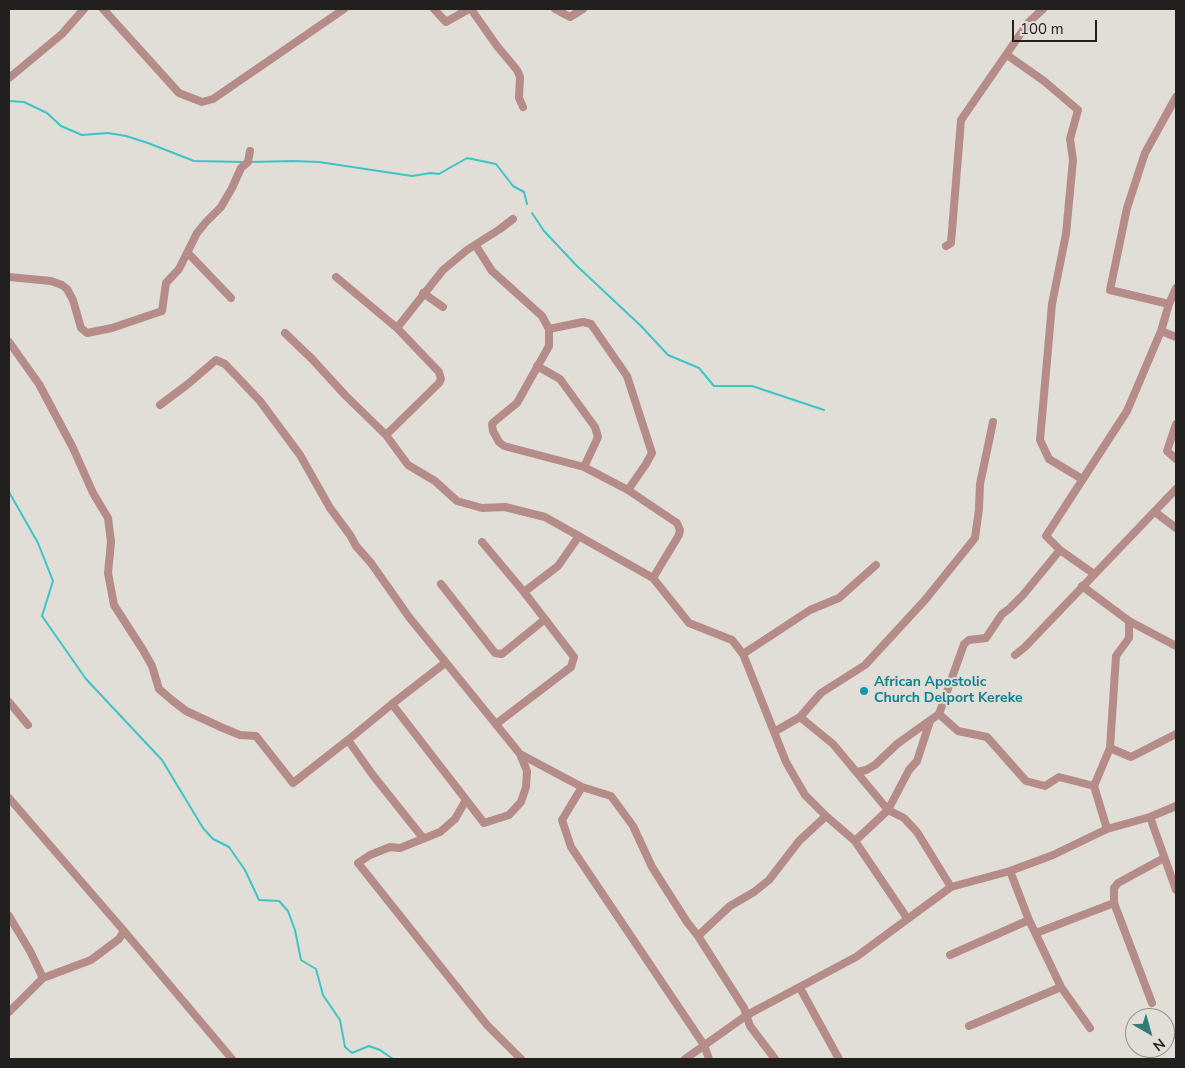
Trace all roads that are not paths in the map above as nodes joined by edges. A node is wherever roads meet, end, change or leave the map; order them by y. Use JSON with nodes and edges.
{"nodes":[{"id":1,"x":84,"y":9,"type":"edge"},
{"id":2,"x":103,"y":9,"type":"edge"},
{"id":3,"x":344,"y":9,"type":"edge"},
{"id":4,"x":434,"y":9,"type":"edge"},
{"id":5,"x":470,"y":9,"type":"edge"},
{"id":6,"x":555,"y":9,"type":"edge"},
{"id":7,"x":583,"y":9,"type":"edge"},
{"id":8,"x":1043,"y":9,"type":"edge"},
{"id":9,"x":1007,"y":56,"type":"junction"},
{"id":10,"x":9,"y":78,"type":"edge"},
{"id":11,"x":1176,"y":97,"type":"edge"},
{"id":12,"x":523,"y":106,"type":"dead end"},
{"id":13,"x":250,"y":151,"type":"dead end"},
{"id":14,"x":513,"y":219,"type":"dead end"},
{"id":15,"x":476,"y":246,"type":"junction"},
{"id":16,"x":946,"y":246,"type":"dead end"},
{"id":17,"x":188,"y":253,"type":"junction"},
{"id":18,"x":9,"y":277,"type":"edge"},
{"id":19,"x":336,"y":277,"type":"dead end"},
{"id":20,"x":1176,"y":288,"type":"edge"},
{"id":21,"x":423,"y":294,"type":"junction"},
{"id":22,"x":231,"y":298,"type":"dead end"},
{"id":23,"x":1169,"y":304,"type":"junction"},
{"id":24,"x":443,"y":306,"type":"dead end"},
{"id":25,"x":397,"y":328,"type":"junction"},
{"id":26,"x":549,"y":329,"type":"junction"},
{"id":27,"x":1161,"y":331,"type":"junction"},
{"id":28,"x":285,"y":332,"type":"dead end"},
{"id":29,"x":1176,"y":336,"type":"edge"},
{"id":30,"x":9,"y":342,"type":"edge"},
{"id":31,"x":537,"y":366,"type":"junction"},
{"id":32,"x":160,"y":405,"type":"dead end"},
{"id":33,"x":993,"y":422,"type":"dead end"},
{"id":34,"x":1176,"y":424,"type":"edge"},
{"id":35,"x":386,"y":434,"type":"junction"},
{"id":36,"x":1176,"y":459,"type":"edge"},
{"id":37,"x":584,"y":467,"type":"junction"},
{"id":38,"x":1082,"y":478,"type":"junction"},
{"id":39,"x":1176,"y":489,"type":"edge"},
{"id":40,"x":628,"y":490,"type":"junction"},
{"id":41,"x":1155,"y":512,"type":"junction"},
{"id":42,"x":1176,"y":528,"type":"edge"},
{"id":43,"x":579,"y":536,"type":"junction"},
{"id":44,"x":482,"y":542,"type":"dead end"},
{"id":45,"x":1060,"y":550,"type":"junction"},
{"id":46,"x":876,"y":565,"type":"dead end"},
{"id":47,"x":1094,"y":574,"type":"junction"},
{"id":48,"x":653,"y":578,"type":"junction"},
{"id":49,"x":441,"y":584,"type":"dead end"},
{"id":50,"x":1082,"y":586,"type":"junction"},
{"id":51,"x":524,"y":592,"type":"junction"},
{"id":52,"x":544,"y":620,"type":"junction"},
{"id":53,"x":1129,"y":621,"type":"junction"},
{"id":54,"x":1176,"y":646,"type":"edge"},
{"id":55,"x":743,"y":654,"type":"junction"},
{"id":56,"x":1015,"y":654,"type":"dead end"},
{"id":57,"x":445,"y":663,"type":"junction"},
{"id":58,"x":9,"y":702,"type":"edge"},
{"id":59,"x":392,"y":704,"type":"junction"},
{"id":60,"x":939,"y":714,"type":"junction"},
{"id":61,"x":800,"y":717,"type":"junction"},
{"id":62,"x":930,"y":721,"type":"junction"},
{"id":63,"x":496,"y":724,"type":"junction"},
{"id":64,"x":28,"y":725,"type":"dead end"},
{"id":65,"x":774,"y":732,"type":"junction"},
{"id":66,"x":1176,"y":734,"type":"edge"},
{"id":67,"x":348,"y":740,"type":"junction"},
{"id":68,"x":1110,"y":748,"type":"junction"},
{"id":69,"x":520,"y":754,"type":"junction"},
{"id":70,"x":857,"y":772,"type":"junction"},
{"id":71,"x":1094,"y":786,"type":"junction"},
{"id":72,"x":582,"y":787,"type":"junction"},
{"id":73,"x":9,"y":798,"type":"edge"},
{"id":74,"x":466,"y":800,"type":"junction"},
{"id":75,"x":1176,"y":806,"type":"edge"},
{"id":76,"x":888,"y":810,"type":"junction"},
{"id":77,"x":826,"y":816,"type":"junction"},
{"id":78,"x":1150,"y":817,"type":"junction"},
{"id":79,"x":1107,"y":828,"type":"junction"},
{"id":80,"x":423,"y":838,"type":"junction"},
{"id":81,"x":855,"y":841,"type":"junction"},
{"id":82,"x":1164,"y":858,"type":"junction"},
{"id":83,"x":1010,"y":871,"type":"junction"},
{"id":84,"x":951,"y":887,"type":"junction"},
{"id":85,"x":1176,"y":890,"type":"edge"},
{"id":86,"x":1114,"y":902,"type":"junction"},
{"id":87,"x":9,"y":916,"type":"edge"},
{"id":88,"x":907,"y":918,"type":"junction"},
{"id":89,"x":1029,"y":920,"type":"junction"},
{"id":90,"x":124,"y":931,"type":"junction"},
{"id":91,"x":1036,"y":933,"type":"junction"},
{"id":92,"x":698,"y":936,"type":"junction"},
{"id":93,"x":950,"y":955,"type":"dead end"},
{"id":94,"x":43,"y":978,"type":"junction"},
{"id":95,"x":800,"y":988,"type":"junction"},
{"id":96,"x":1060,"y":988,"type":"junction"},
{"id":97,"x":1152,"y":1003,"type":"dead end"},
{"id":98,"x":9,"y":1012,"type":"edge"},
{"id":99,"x":747,"y":1015,"type":"junction"},
{"id":100,"x":969,"y":1026,"type":"dead end"},
{"id":101,"x":1090,"y":1028,"type":"dead end"},
{"id":102,"x":704,"y":1045,"type":"junction"},
{"id":103,"x":232,"y":1059,"type":"edge"},
{"id":104,"x":521,"y":1059,"type":"edge"},
{"id":105,"x":685,"y":1059,"type":"edge"},
{"id":106,"x":709,"y":1059,"type":"edge"},
{"id":107,"x":775,"y":1059,"type":"edge"},
{"id":108,"x":839,"y":1059,"type":"edge"}],
"edges":[{"from":1,"to":10,"type":"street"},
{"from":2,"to":3,"type":"street"},
{"from":4,"to":5,"type":"street"},
{"from":5,"to":12,"type":"street"},
{"from":6,"to":7,"type":"street"},
{"from":8,"to":9,"type":"street"},
{"from":9,"to":16,"type":"street"},
{"from":9,"to":38,"type":"street"},
{"from":11,"to":23,"type":"street"},
{"from":13,"to":17,"type":"street"},
{"from":14,"to":15,"type":"street"},
{"from":15,"to":21,"type":"street"},
{"from":15,"to":26,"type":"street"},
{"from":17,"to":18,"type":"street"},
{"from":17,"to":22,"type":"street"},
{"from":19,"to":25,"type":"street"},
{"from":20,"to":23,"type":"street"},
{"from":21,"to":24,"type":"street"},
{"from":21,"to":25,"type":"street"},
{"from":23,"to":27,"type":"street"},
{"from":25,"to":35,"type":"street"},
{"from":26,"to":31,"type":"street"},
{"from":26,"to":40,"type":"street"},
{"from":27,"to":29,"type":"street"},
{"from":27,"to":38,"type":"street"},
{"from":28,"to":35,"type":"street"},
{"from":30,"to":67,"type":"street"},
{"from":31,"to":37,"type":"street"},
{"from":31,"to":37,"type":"street"},
{"from":32,"to":57,"type":"street"},
{"from":33,"to":61,"type":"street"},
{"from":34,"to":36,"type":"street"},
{"from":35,"to":43,"type":"street"},
{"from":37,"to":40,"type":"street"},
{"from":38,"to":45,"type":"street"},
{"from":39,"to":41,"type":"street"},
{"from":40,"to":48,"type":"street"},
{"from":41,"to":42,"type":"street"},
{"from":41,"to":47,"type":"street"},
{"from":43,"to":48,"type":"street"},
{"from":43,"to":51,"type":"street"},
{"from":44,"to":51,"type":"street"},
{"from":45,"to":47,"type":"street"},
{"from":45,"to":60,"type":"street"},
{"from":46,"to":55,"type":"street"},
{"from":47,"to":50,"type":"street"},
{"from":48,"to":55,"type":"street"},
{"from":49,"to":52,"type":"street"},
{"from":50,"to":53,"type":"street"},
{"from":50,"to":56,"type":"street"},
{"from":51,"to":52,"type":"street"},
{"from":52,"to":63,"type":"street"},
{"from":53,"to":54,"type":"street"},
{"from":53,"to":68,"type":"street"},
{"from":55,"to":65,"type":"street"},
{"from":57,"to":59,"type":"street"},
{"from":57,"to":63,"type":"street"},
{"from":58,"to":64,"type":"street"},
{"from":59,"to":67,"type":"street"},
{"from":59,"to":74,"type":"street"},
{"from":60,"to":62,"type":"street"},
{"from":60,"to":71,"type":"street"},
{"from":61,"to":65,"type":"street"},
{"from":61,"to":70,"type":"street"},
{"from":62,"to":70,"type":"street"},
{"from":62,"to":76,"type":"street"},
{"from":63,"to":69,"type":"street"},
{"from":65,"to":77,"type":"street"},
{"from":66,"to":68,"type":"street"},
{"from":67,"to":80,"type":"street"},
{"from":68,"to":71,"type":"street"},
{"from":69,"to":72,"type":"street"},
{"from":69,"to":74,"type":"street"},
{"from":70,"to":76,"type":"street"},
{"from":71,"to":79,"type":"street"},
{"from":72,"to":92,"type":"street"},
{"from":72,"to":102,"type":"street"},
{"from":73,"to":90,"type":"street"},
{"from":74,"to":80,"type":"street"},
{"from":75,"to":78,"type":"street"},
{"from":76,"to":81,"type":"street"},
{"from":76,"to":84,"type":"street"},
{"from":77,"to":81,"type":"street"},
{"from":77,"to":92,"type":"street"},
{"from":78,"to":79,"type":"street"},
{"from":78,"to":82,"type":"street"},
{"from":79,"to":83,"type":"street"},
{"from":80,"to":104,"type":"street"},
{"from":81,"to":88,"type":"street"},
{"from":82,"to":85,"type":"street"},
{"from":82,"to":86,"type":"street"},
{"from":83,"to":84,"type":"street"},
{"from":83,"to":89,"type":"street"},
{"from":84,"to":88,"type":"street"},
{"from":86,"to":91,"type":"street"},
{"from":86,"to":97,"type":"street"},
{"from":87,"to":94,"type":"street"},
{"from":88,"to":95,"type":"street"},
{"from":89,"to":91,"type":"street"},
{"from":89,"to":93,"type":"street"},
{"from":90,"to":94,"type":"street"},
{"from":90,"to":103,"type":"street"},
{"from":91,"to":96,"type":"street"},
{"from":92,"to":99,"type":"street"},
{"from":94,"to":98,"type":"street"},
{"from":95,"to":99,"type":"street"},
{"from":95,"to":108,"type":"street"},
{"from":96,"to":100,"type":"street"},
{"from":96,"to":101,"type":"street"},
{"from":99,"to":102,"type":"street"},
{"from":99,"to":107,"type":"street"},
{"from":102,"to":105,"type":"street"},
{"from":102,"to":106,"type":"street"}]}
